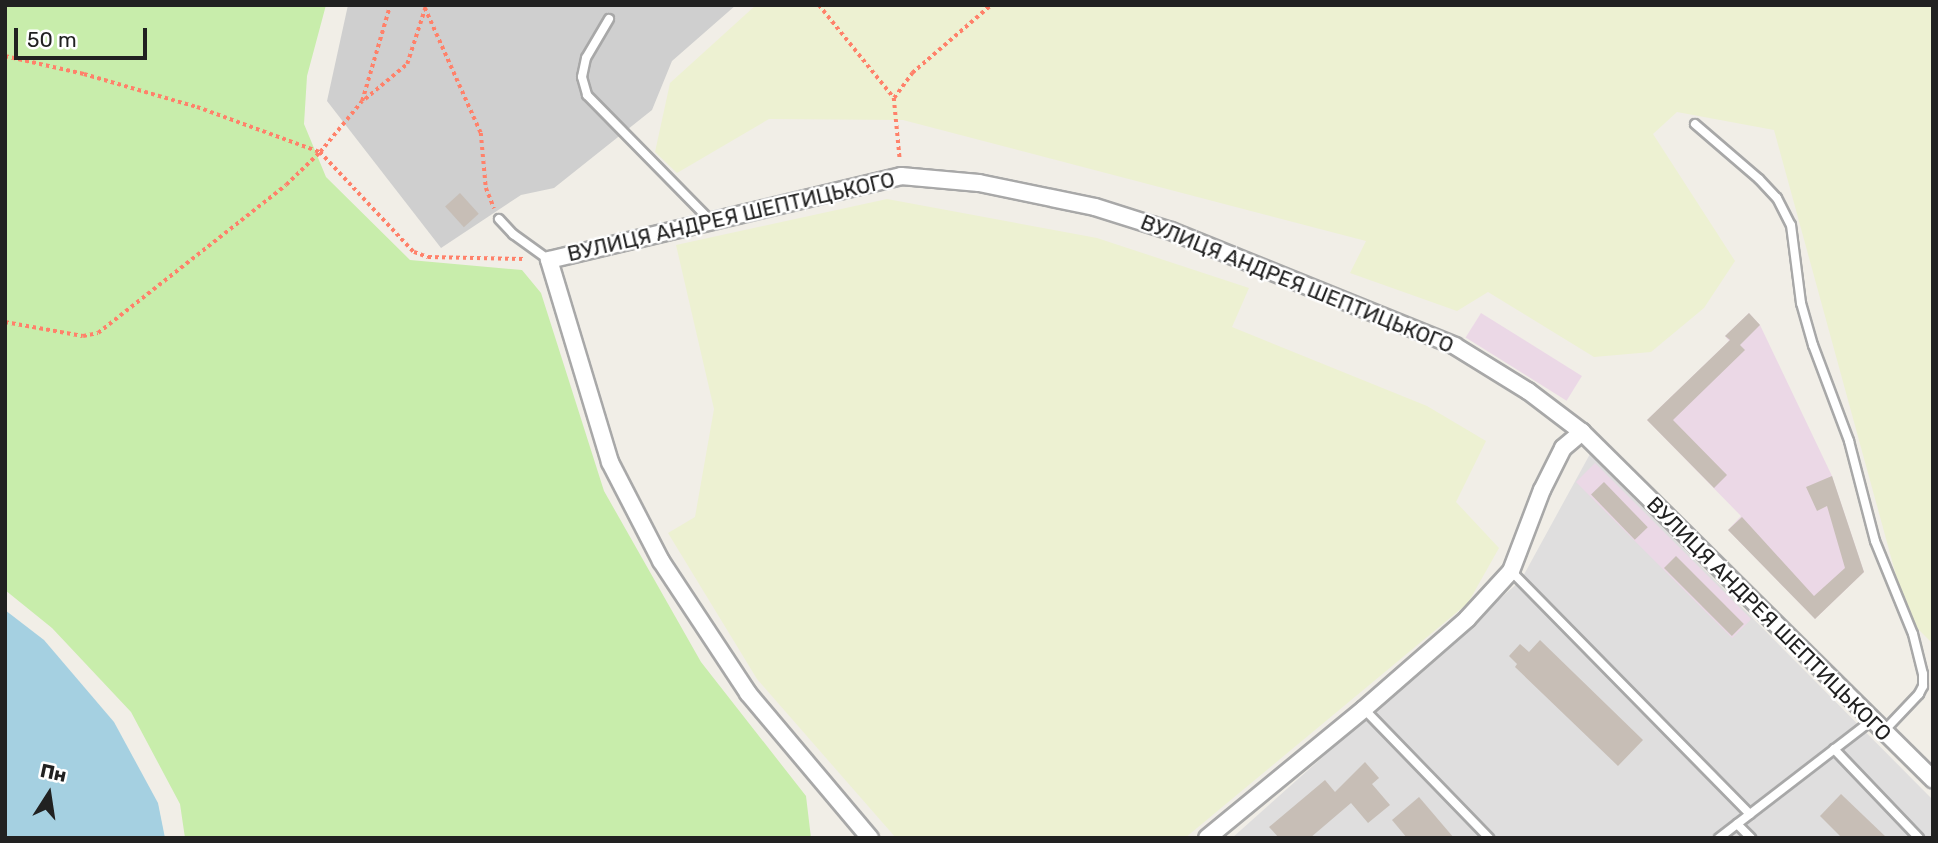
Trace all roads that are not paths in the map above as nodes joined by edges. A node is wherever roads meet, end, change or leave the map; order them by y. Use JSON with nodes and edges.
{"nodes":[{"id":1,"x":609,"y":19,"type":"dead end"},
{"id":2,"x":1695,"y":124,"type":"dead end"},
{"id":3,"x":499,"y":219,"type":"road end"},
{"id":4,"x":710,"y":220,"type":"junction"},
{"id":5,"x":549,"y":260,"type":"junction"},
{"id":6,"x":1582,"y":432,"type":"junction"},
{"id":7,"x":1511,"y":571,"type":"junction"},
{"id":8,"x":1364,"y":709,"type":"junction"},
{"id":9,"x":1877,"y":727,"type":"junction"},
{"id":10,"x":1834,"y":749,"type":"junction"},
{"id":11,"x":1933,"y":779,"type":"edge"},
{"id":12,"x":1750,"y":814,"type":"junction"},
{"id":13,"x":1737,"y":824,"type":"junction"},
{"id":14,"x":870,"y":838,"type":"edge"},
{"id":15,"x":1206,"y":838,"type":"edge"},
{"id":16,"x":1489,"y":838,"type":"edge"},
{"id":17,"x":1719,"y":838,"type":"edge"},
{"id":18,"x":1751,"y":838,"type":"edge"},
{"id":19,"x":1919,"y":838,"type":"edge"}],
"edges":[{"from":1,"to":4,"type":"lane"},
{"from":2,"to":9,"type":"lane"},
{"from":3,"to":5,"type":"lane"},
{"from":4,"to":5,"type":"street","name":"ВУЛИЦЯ АНДРЕЯ ШЕПТИЦЬКОГО"},
{"from":4,"to":6,"type":"street","name":"ВУЛИЦЯ АНДРЕЯ ШЕПТИЦЬКОГО"},
{"from":5,"to":14,"type":"street"},
{"from":6,"to":7,"type":"street"},
{"from":6,"to":9,"type":"street","name":"ВУЛИЦЯ АНДРЕЯ ШЕПТИЦЬКОГО"},
{"from":7,"to":8,"type":"street"},
{"from":7,"to":12,"type":"lane"},
{"from":8,"to":15,"type":"street"},
{"from":8,"to":16,"type":"lane"},
{"from":9,"to":10,"type":"lane"},
{"from":9,"to":11,"type":"street","name":"ВУЛИЦЯ АНДРЕЯ ШЕПТИЦЬКОГО"},
{"from":10,"to":12,"type":"lane"},
{"from":10,"to":19,"type":"lane"},
{"from":12,"to":13,"type":"lane"},
{"from":13,"to":17,"type":"lane"},
{"from":13,"to":18,"type":"lane"}]}
